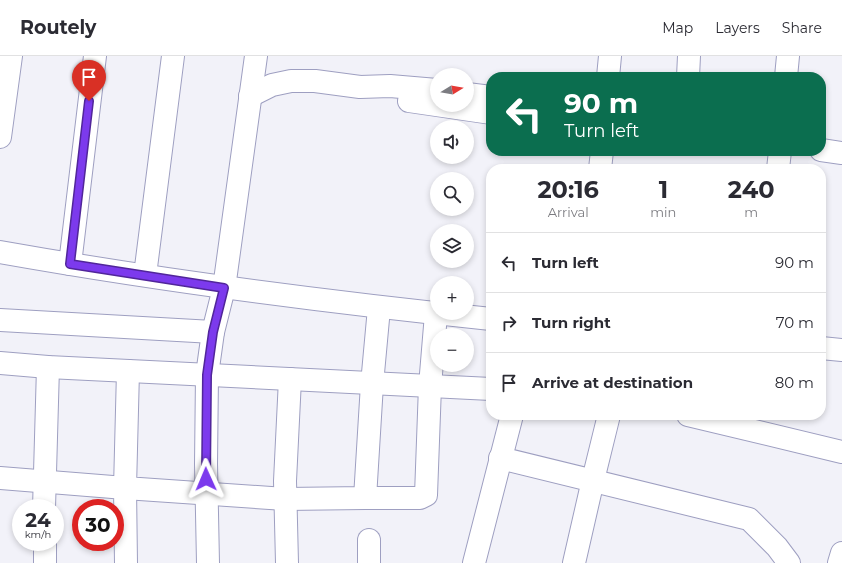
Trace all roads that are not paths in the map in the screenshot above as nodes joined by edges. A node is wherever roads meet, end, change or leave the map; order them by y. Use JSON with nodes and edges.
{"nodes":[{"id":1,"x":11,"y":56,"type":"edge"},
{"id":2,"x":95,"y":56,"type":"edge"},
{"id":3,"x":173,"y":56,"type":"edge"},
{"id":4,"x":256,"y":56,"type":"edge"},
{"id":5,"x":610,"y":56,"type":"edge"},
{"id":6,"x":689,"y":56,"type":"edge"},
{"id":7,"x":788,"y":56,"type":"edge"},
{"id":8,"x":608,"y":72,"type":"edge"},
{"id":9,"x":688,"y":72,"type":"edge"},
{"id":10,"x":786,"y":72,"type":"edge"},
{"id":11,"x":360,"y":87,"type":"junction"},
{"id":12,"x":430,"y":89,"type":"edge"},
{"id":13,"x":474,"y":95,"type":"edge"},
{"id":14,"x":250,"y":96,"type":"junction"},
{"id":15,"x":486,"y":96,"type":"edge"},
{"id":16,"x":486,"y":112,"type":"edge"},
{"id":17,"x":0,"y":136,"type":"edge"},
{"id":18,"x":826,"y":151,"type":"edge"},
{"id":19,"x":842,"y":153,"type":"edge"},
{"id":20,"x":0,"y":252,"type":"edge"},
{"id":21,"x":70,"y":264,"type":"junction"},
{"id":22,"x":145,"y":275,"type":"junction"},
{"id":23,"x":224,"y":288,"type":"junction"},
{"id":24,"x":379,"y":308,"type":"junction"},
{"id":25,"x":430,"y":313,"type":"edge"},
{"id":26,"x":474,"y":318,"type":"edge"},
{"id":27,"x":486,"y":319,"type":"edge"},
{"id":28,"x":0,"y":320,"type":"edge"},
{"id":29,"x":436,"y":320,"type":"edge"},
{"id":30,"x":213,"y":332,"type":"junction"},
{"id":31,"x":826,"y":348,"type":"edge"},
{"id":32,"x":842,"y":350,"type":"edge"},
{"id":33,"x":0,"y":363,"type":"edge"},
{"id":34,"x":48,"y":367,"type":"junction"},
{"id":35,"x":128,"y":371,"type":"junction"},
{"id":36,"x":207,"y":375,"type":"junction"},
{"id":37,"x":290,"y":379,"type":"junction"},
{"id":38,"x":372,"y":384,"type":"junction"},
{"id":39,"x":430,"y":386,"type":"junction"},
{"id":40,"x":486,"y":389,"type":"edge"},
{"id":41,"x":511,"y":420,"type":"edge"},
{"id":42,"x":608,"y":420,"type":"edge"},
{"id":43,"x":709,"y":420,"type":"edge"},
{"id":44,"x":842,"y":452,"type":"edge"},
{"id":45,"x":500,"y":458,"type":"junction"},
{"id":46,"x":0,"y":478,"type":"edge"},
{"id":47,"x":593,"y":480,"type":"junction"},
{"id":48,"x":44,"y":482,"type":"junction"},
{"id":49,"x":125,"y":488,"type":"junction"},
{"id":50,"x":207,"y":494,"type":"junction"},
{"id":51,"x":365,"y":498,"type":"junction"},
{"id":52,"x":44,"y":499,"type":"edge"},
{"id":53,"x":285,"y":499,"type":"junction"},
{"id":54,"x":369,"y":540,"type":"dead end"},
{"id":55,"x":44,"y":551,"type":"edge"},
{"id":56,"x":842,"y":553,"type":"edge"},
{"id":57,"x":45,"y":563,"type":"edge"},
{"id":58,"x":126,"y":563,"type":"edge"},
{"id":59,"x":208,"y":563,"type":"edge"},
{"id":60,"x":287,"y":563,"type":"edge"},
{"id":61,"x":369,"y":563,"type":"edge"},
{"id":62,"x":474,"y":563,"type":"edge"},
{"id":63,"x":574,"y":563,"type":"edge"},
{"id":64,"x":789,"y":563,"type":"edge"},
{"id":65,"x":839,"y":563,"type":"edge"}],
"edges":[{"from":1,"to":17,"type":"street"},
{"from":2,"to":21,"type":"street"},
{"from":3,"to":22,"type":"street"},
{"from":4,"to":14,"type":"street"},
{"from":5,"to":8,"type":"street"},
{"from":6,"to":9,"type":"street"},
{"from":7,"to":10,"type":"street"},
{"from":11,"to":12,"type":"street"},
{"from":11,"to":14,"type":"street"},
{"from":11,"to":16,"type":"street"},
{"from":13,"to":15,"type":"street"},
{"from":14,"to":23,"type":"street"},
{"from":18,"to":19,"type":"street"},
{"from":20,"to":21,"type":"street"},
{"from":21,"to":22,"type":"street"},
{"from":22,"to":23,"type":"street"},
{"from":23,"to":24,"type":"street"},
{"from":23,"to":30,"type":"street"},
{"from":24,"to":25,"type":"street"},
{"from":24,"to":38,"type":"street"},
{"from":26,"to":27,"type":"street"},
{"from":28,"to":30,"type":"street"},
{"from":29,"to":39,"type":"street"},
{"from":30,"to":36,"type":"street"},
{"from":31,"to":32,"type":"street"},
{"from":33,"to":34,"type":"street"},
{"from":34,"to":35,"type":"street"},
{"from":34,"to":48,"type":"street"},
{"from":35,"to":36,"type":"street"},
{"from":35,"to":49,"type":"street"},
{"from":36,"to":37,"type":"street"},
{"from":36,"to":50,"type":"street"},
{"from":37,"to":38,"type":"street"},
{"from":37,"to":53,"type":"street"},
{"from":38,"to":39,"type":"street"},
{"from":38,"to":51,"type":"street"},
{"from":39,"to":40,"type":"street"},
{"from":39,"to":51,"type":"street"},
{"from":41,"to":45,"type":"street"},
{"from":42,"to":47,"type":"street"},
{"from":43,"to":44,"type":"street"},
{"from":45,"to":47,"type":"street"},
{"from":45,"to":62,"type":"street"},
{"from":46,"to":48,"type":"street"},
{"from":47,"to":63,"type":"street"},
{"from":47,"to":64,"type":"street"},
{"from":48,"to":49,"type":"street"},
{"from":48,"to":52,"type":"street"},
{"from":49,"to":50,"type":"street"},
{"from":49,"to":58,"type":"street"},
{"from":50,"to":53,"type":"street"},
{"from":50,"to":59,"type":"street"},
{"from":51,"to":53,"type":"street"},
{"from":53,"to":60,"type":"street"},
{"from":54,"to":61,"type":"street"},
{"from":55,"to":57,"type":"street"},
{"from":56,"to":65,"type":"street"}]}
